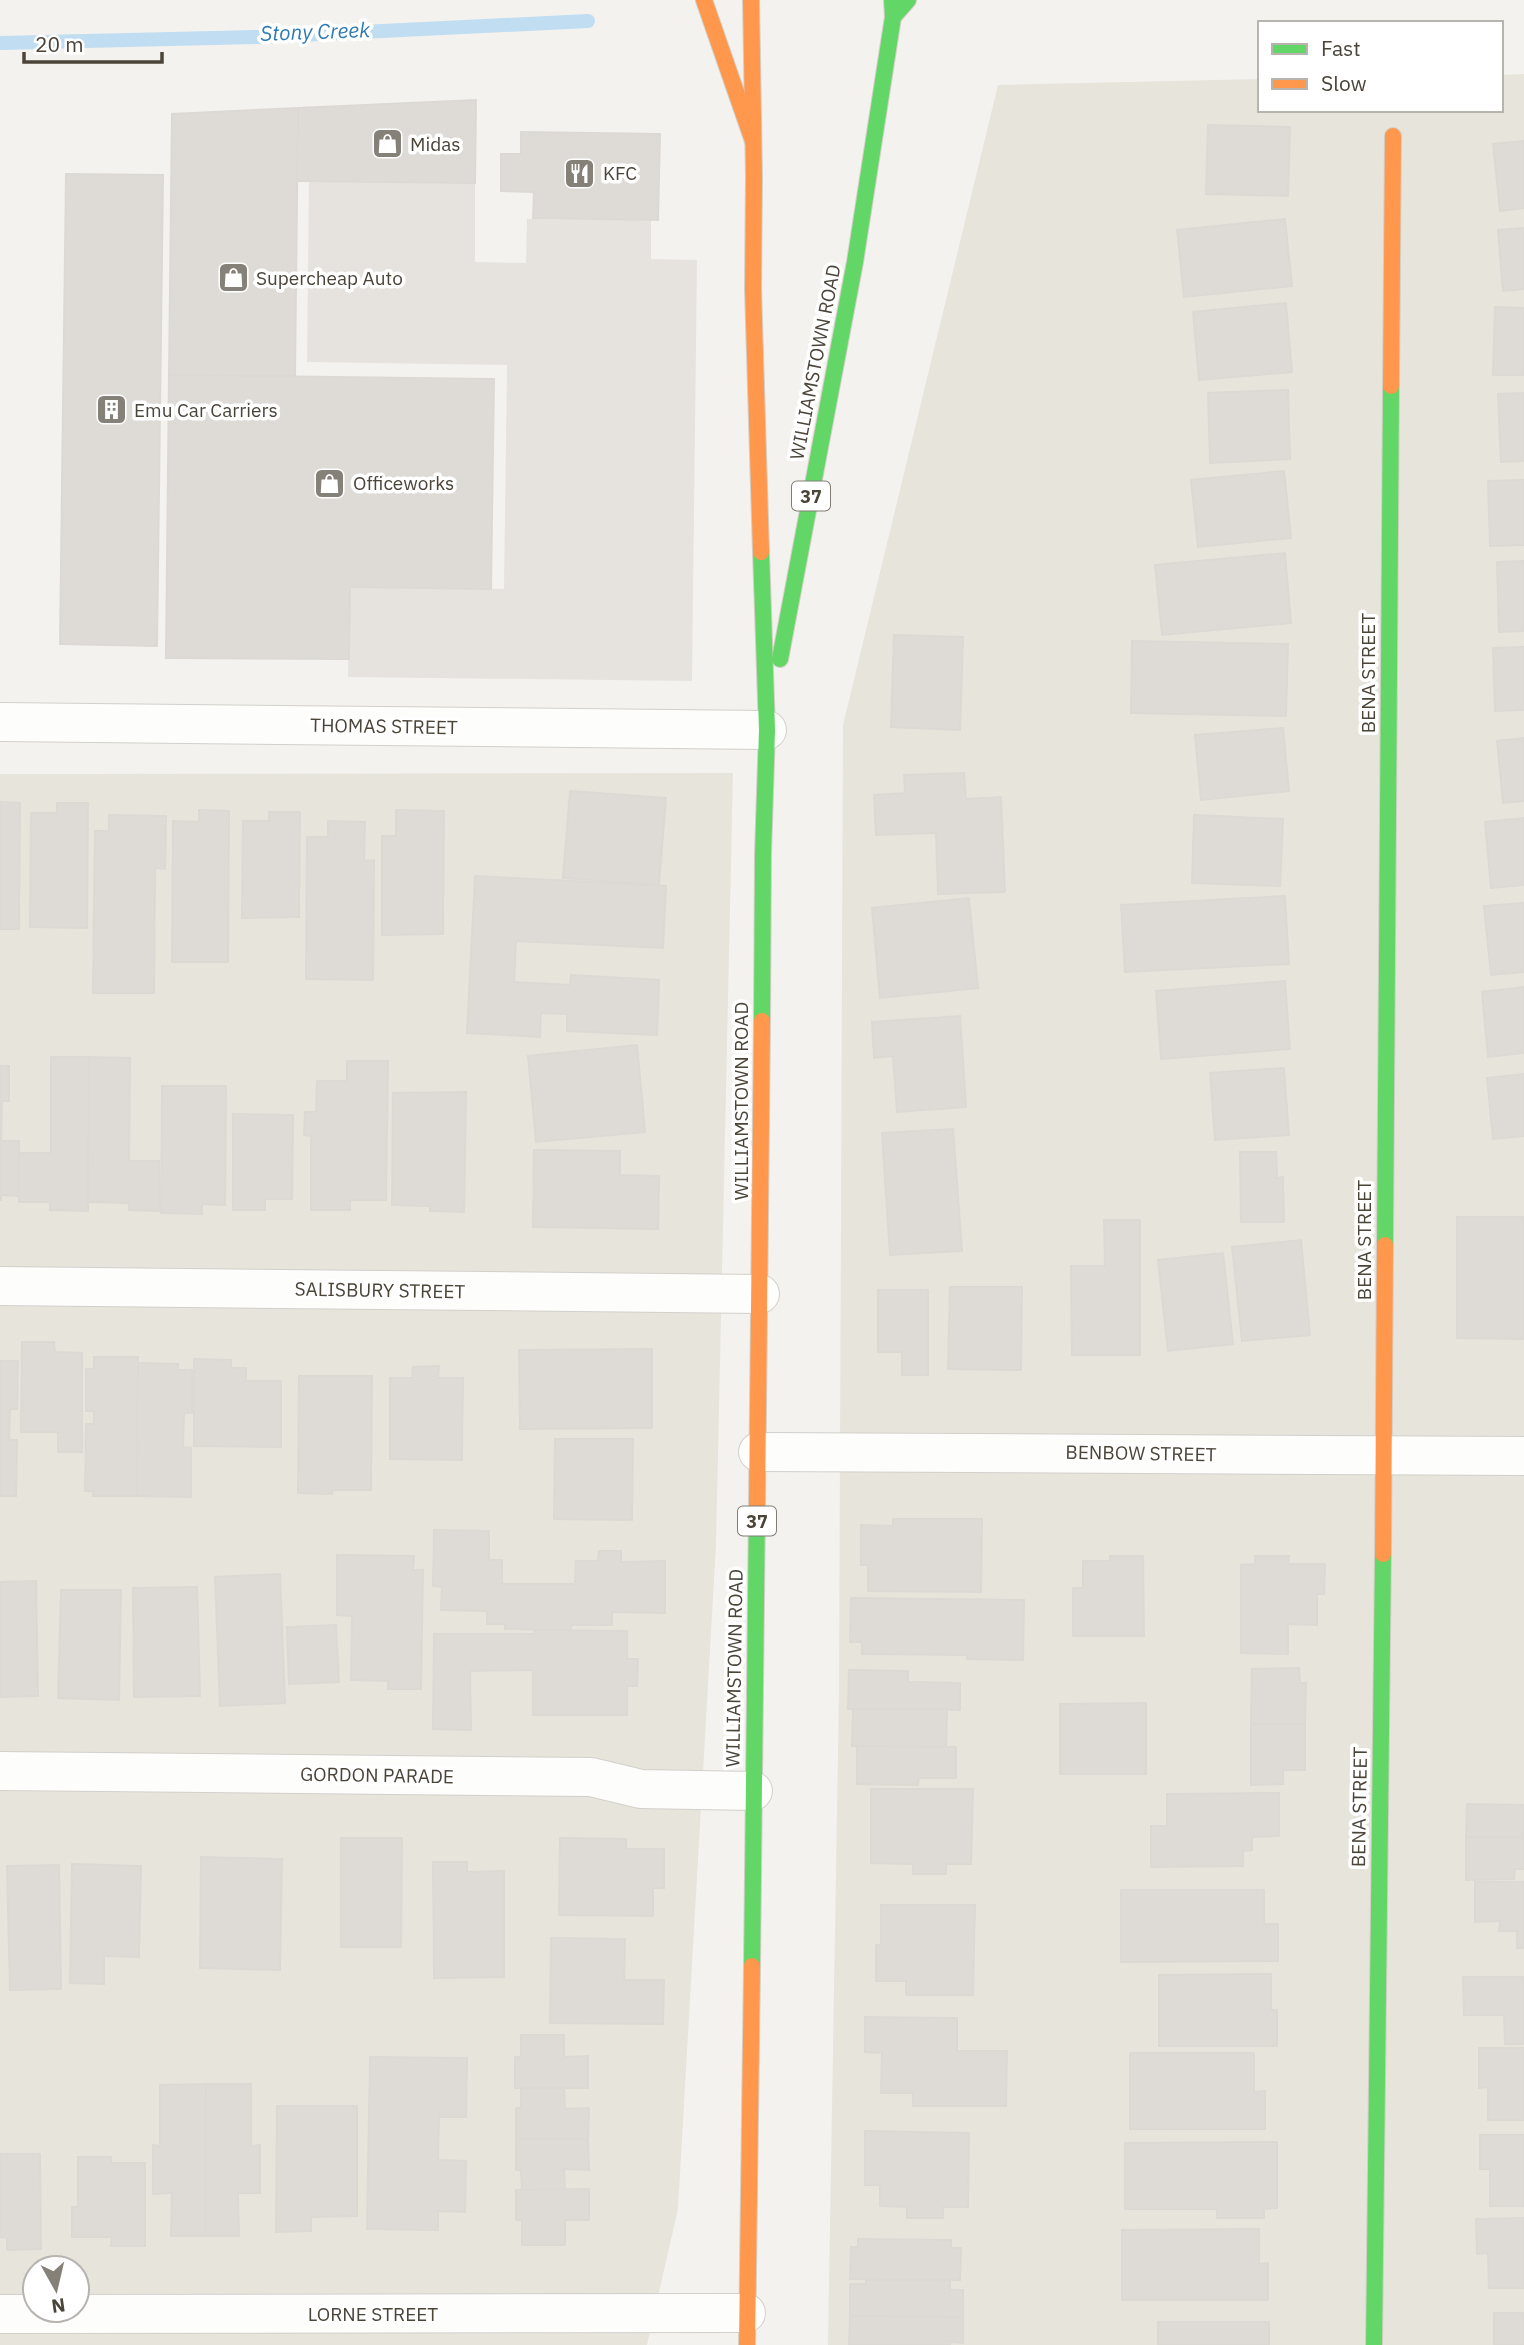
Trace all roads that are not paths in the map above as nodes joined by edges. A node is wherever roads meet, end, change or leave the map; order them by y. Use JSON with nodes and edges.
{"nodes":[{"id":1,"x":704,"y":0,"type":"edge"},
{"id":2,"x":751,"y":0,"type":"edge"},
{"id":3,"x":892,"y":0,"type":"edge"},
{"id":4,"x":908,"y":0,"type":"edge"},
{"id":5,"x":893,"y":17,"type":"junction"},
{"id":6,"x":1393,"y":136,"type":"dead end"},
{"id":7,"x":753,"y":141,"type":"junction"},
{"id":8,"x":0,"y":722,"type":"edge"},
{"id":9,"x":767,"y":730,"type":"junction"},
{"id":10,"x":0,"y":1286,"type":"edge"},
{"id":11,"x":760,"y":1294,"type":"junction"},
{"id":12,"x":758,"y":1452,"type":"junction"},
{"id":13,"x":1384,"y":1455,"type":"junction"},
{"id":14,"x":1524,"y":1456,"type":"edge"},
{"id":15,"x":0,"y":1771,"type":"edge"},
{"id":16,"x":752,"y":1791,"type":"junction"},
{"id":17,"x":0,"y":2315,"type":"edge"},
{"id":18,"x":744,"y":2334,"type":"edge"},
{"id":19,"x":1374,"y":2345,"type":"edge"}],
"edges":[{"from":1,"to":7,"type":"main road"},
{"from":2,"to":7,"type":"main road","name":"WILLIAMSTOWN ROAD","number":"37"},
{"from":3,"to":5,"type":"main road","name":"WILLIAMSTOWN ROAD","number":"37"},
{"from":4,"to":5,"type":"main road"},
{"from":5,"to":9,"type":"main road","name":"WILLIAMSTOWN ROAD","number":"37"},
{"from":6,"to":13,"type":"main road","name":"BENA STREET"},
{"from":7,"to":9,"type":"main road","name":"WILLIAMSTOWN ROAD","number":"37"},
{"from":8,"to":9,"type":"street","name":"THOMAS STREET"},
{"from":9,"to":11,"type":"main road","name":"WILLIAMSTOWN ROAD","number":"37"},
{"from":10,"to":11,"type":"street","name":"SALISBURY STREET"},
{"from":11,"to":12,"type":"main road","name":"WILLIAMSTOWN ROAD","number":"37"},
{"from":12,"to":13,"type":"street","name":"BENBOW STREET"},
{"from":12,"to":16,"type":"main road","name":"WILLIAMSTOWN ROAD","number":"37"},
{"from":13,"to":14,"type":"street","name":"BENBOW STREET"},
{"from":13,"to":19,"type":"main road","name":"BENA STREET"},
{"from":15,"to":16,"type":"street","name":"GORDON PARADE"},
{"from":16,"to":18,"type":"main road","name":"WILLIAMSTOWN ROAD","number":"37"},
{"from":17,"to":18,"type":"street","name":"LORNE STREET"}]}
